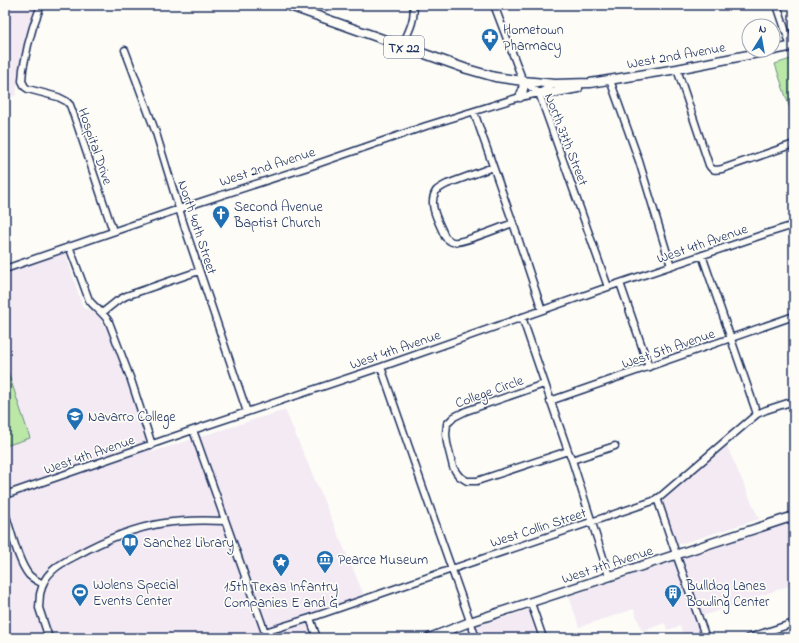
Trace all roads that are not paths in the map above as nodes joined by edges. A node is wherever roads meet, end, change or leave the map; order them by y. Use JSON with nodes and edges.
{"nodes":[{"id":1,"x":41,"y":5,"type":"edge"},
{"id":2,"x":288,"y":5,"type":"edge"},
{"id":3,"x":413,"y":5,"type":"edge"},
{"id":4,"x":494,"y":5,"type":"edge"},
{"id":5,"x":777,"y":5,"type":"edge"},
{"id":6,"x":402,"y":46,"type":"junction"},
{"id":7,"x":792,"y":47,"type":"edge"},
{"id":8,"x":125,"y":50,"type":"dead end"},
{"id":9,"x":677,"y":68,"type":"junction"},
{"id":10,"x":610,"y":80,"type":"junction"},
{"id":11,"x":523,"y":81,"type":"junction"},
{"id":12,"x":590,"y":83,"type":"junction"},
{"id":13,"x":555,"y":84,"type":"junction"},
{"id":14,"x":539,"y":93,"type":"junction"},
{"id":15,"x":520,"y":97,"type":"junction"},
{"id":16,"x":474,"y":112,"type":"junction"},
{"id":17,"x":794,"y":144,"type":"edge"},
{"id":18,"x":493,"y":167,"type":"junction"},
{"id":19,"x":179,"y":209,"type":"junction"},
{"id":20,"x":513,"y":223,"type":"junction"},
{"id":21,"x":794,"y":225,"type":"edge"},
{"id":22,"x":113,"y":231,"type":"junction"},
{"id":23,"x":69,"y":246,"type":"junction"},
{"id":24,"x":702,"y":255,"type":"junction"},
{"id":25,"x":671,"y":266,"type":"junction"},
{"id":26,"x":5,"y":269,"type":"edge"},
{"id":27,"x":199,"y":271,"type":"junction"},
{"id":28,"x":620,"y":283,"type":"junction"},
{"id":29,"x":608,"y":287,"type":"junction"},
{"id":30,"x":542,"y":310,"type":"junction"},
{"id":31,"x":102,"y":313,"type":"junction"},
{"id":32,"x":794,"y":316,"type":"edge"},
{"id":33,"x":522,"y":317,"type":"junction"},
{"id":34,"x":731,"y":338,"type":"junction"},
{"id":35,"x":382,"y":367,"type":"junction"},
{"id":36,"x":649,"y":367,"type":"junction"},
{"id":37,"x":544,"y":384,"type":"junction"},
{"id":38,"x":550,"y":401,"type":"junction"},
{"id":39,"x":794,"y":401,"type":"edge"},
{"id":40,"x":247,"y":412,"type":"junction"},
{"id":41,"x":758,"y":414,"type":"junction"},
{"id":42,"x":193,"y":430,"type":"junction"},
{"id":43,"x":152,"y":444,"type":"junction"},
{"id":44,"x":615,"y":446,"type":"dead end"},
{"id":45,"x":568,"y":451,"type":"junction"},
{"id":46,"x":572,"y":460,"type":"junction"},
{"id":47,"x":5,"y":496,"type":"edge"},
{"id":48,"x":658,"y":498,"type":"junction"},
{"id":49,"x":5,"y":513,"type":"edge"},
{"id":50,"x":794,"y":516,"type":"edge"},
{"id":51,"x":226,"y":521,"type":"junction"},
{"id":52,"x":592,"y":522,"type":"junction"},
{"id":53,"x":676,"y":554,"type":"junction"},
{"id":54,"x":452,"y":569,"type":"junction"},
{"id":55,"x":609,"y":576,"type":"junction"},
{"id":56,"x":43,"y":584,"type":"junction"},
{"id":57,"x":531,"y":603,"type":"junction"},
{"id":58,"x":310,"y":618,"type":"junction"},
{"id":59,"x":470,"y":622,"type":"junction"},
{"id":60,"x":794,"y":623,"type":"edge"},
{"id":61,"x":266,"y":635,"type":"edge"},
{"id":62,"x":49,"y":638,"type":"edge"},
{"id":63,"x":317,"y":638,"type":"edge"},
{"id":64,"x":429,"y":638,"type":"edge"},
{"id":65,"x":476,"y":638,"type":"edge"},
{"id":66,"x":543,"y":638,"type":"edge"},
{"id":67,"x":706,"y":638,"type":"edge"},
{"id":68,"x":748,"y":638,"type":"edge"}],
"edges":[{"from":1,"to":22,"type":"street","name":"Hospital Drive"},
{"from":2,"to":6,"type":"main road","number":"TX 22"},
{"from":3,"to":6,"type":"street"},
{"from":4,"to":11,"type":"street"},
{"from":5,"to":7,"type":"street"},
{"from":6,"to":11,"type":"main road","number":"TX 22"},
{"from":7,"to":9,"type":"main road","name":"West 2nd Avenue","number":"TX 22"},
{"from":8,"to":19,"type":"street","name":"North 40th Street"},
{"from":9,"to":10,"type":"main road","name":"West 2nd Avenue","number":"TX 22"},
{"from":9,"to":17,"type":"street"},
{"from":10,"to":12,"type":"main road","number":"TX 22"},
{"from":10,"to":25,"type":"street"},
{"from":11,"to":13,"type":"main road","number":"TX 22"},
{"from":11,"to":14,"type":"street","name":"North 37th Street"},
{"from":11,"to":15,"type":"main road"},
{"from":12,"to":13,"type":"main road","number":"TX 22"},
{"from":12,"to":14,"type":"main road"},
{"from":13,"to":14,"type":"street","name":"West 2nd Avenue"},
{"from":14,"to":15,"type":"street","name":"West 2nd Avenue"},
{"from":14,"to":29,"type":"street","name":"North 37th Street"},
{"from":15,"to":16,"type":"street","name":"West 2nd Avenue"},
{"from":16,"to":18,"type":"street"},
{"from":16,"to":19,"type":"street","name":"West 2nd Avenue"},
{"from":18,"to":20,"type":"street"},
{"from":18,"to":20,"type":"street"},
{"from":19,"to":22,"type":"street","name":"West 2nd Avenue"},
{"from":19,"to":27,"type":"street","name":"North 40th Street"},
{"from":20,"to":30,"type":"street"},
{"from":21,"to":24,"type":"street","name":"West 4th Avenue"},
{"from":22,"to":23,"type":"street","name":"West 2nd Avenue"},
{"from":23,"to":26,"type":"street","name":"West 2nd Avenue"},
{"from":23,"to":31,"type":"street"},
{"from":24,"to":25,"type":"street","name":"West 4th Avenue"},
{"from":24,"to":34,"type":"street"},
{"from":25,"to":28,"type":"street","name":"West 4th Avenue"},
{"from":27,"to":31,"type":"street"},
{"from":27,"to":40,"type":"street","name":"North 40th Street"},
{"from":28,"to":29,"type":"street","name":"West 4th Avenue"},
{"from":28,"to":36,"type":"street"},
{"from":29,"to":30,"type":"street","name":"West 4th Avenue"},
{"from":30,"to":33,"type":"street","name":"West 4th Avenue"},
{"from":31,"to":43,"type":"street"},
{"from":32,"to":34,"type":"street","name":"West 5th Avenue"},
{"from":33,"to":35,"type":"street","name":"West 4th Avenue"},
{"from":33,"to":37,"type":"street"},
{"from":34,"to":36,"type":"street","name":"West 5th Avenue"},
{"from":34,"to":41,"type":"street"},
{"from":35,"to":40,"type":"street","name":"West 4th Avenue"},
{"from":35,"to":54,"type":"street"},
{"from":36,"to":38,"type":"street","name":"West 5th Avenue"},
{"from":37,"to":38,"type":"street"},
{"from":37,"to":45,"type":"street","name":"College Circle"},
{"from":38,"to":45,"type":"street"},
{"from":39,"to":41,"type":"street","name":"West Collin Street"},
{"from":40,"to":42,"type":"street","name":"West 4th Avenue"},
{"from":41,"to":48,"type":"street","name":"West Collin Street"},
{"from":42,"to":43,"type":"street","name":"West 4th Avenue"},
{"from":42,"to":51,"type":"street"},
{"from":43,"to":47,"type":"street","name":"West 4th Avenue"},
{"from":44,"to":46,"type":"street"},
{"from":45,"to":46,"type":"street"},
{"from":46,"to":52,"type":"street"},
{"from":48,"to":52,"type":"street","name":"West Collin Street"},
{"from":48,"to":53,"type":"street"},
{"from":49,"to":56,"type":"street"},
{"from":50,"to":53,"type":"main road","name":"West 7th Avenue"},
{"from":51,"to":56,"type":"street"},
{"from":51,"to":61,"type":"street"},
{"from":52,"to":54,"type":"street","name":"West Collin Street"},
{"from":52,"to":55,"type":"street"},
{"from":53,"to":55,"type":"main road","name":"West 7th Avenue"},
{"from":53,"to":67,"type":"street"},
{"from":54,"to":58,"type":"street","name":"West Collin Street"},
{"from":54,"to":59,"type":"street"},
{"from":55,"to":57,"type":"main road","name":"West 7th Avenue"},
{"from":56,"to":62,"type":"street"},
{"from":57,"to":59,"type":"main road","name":"West 7th Avenue"},
{"from":57,"to":66,"type":"street"},
{"from":58,"to":61,"type":"street","name":"West Collin Street"},
{"from":58,"to":63,"type":"street"},
{"from":59,"to":64,"type":"main road","name":"West 7th Avenue"},
{"from":59,"to":65,"type":"street"},
{"from":60,"to":68,"type":"street"}]}
